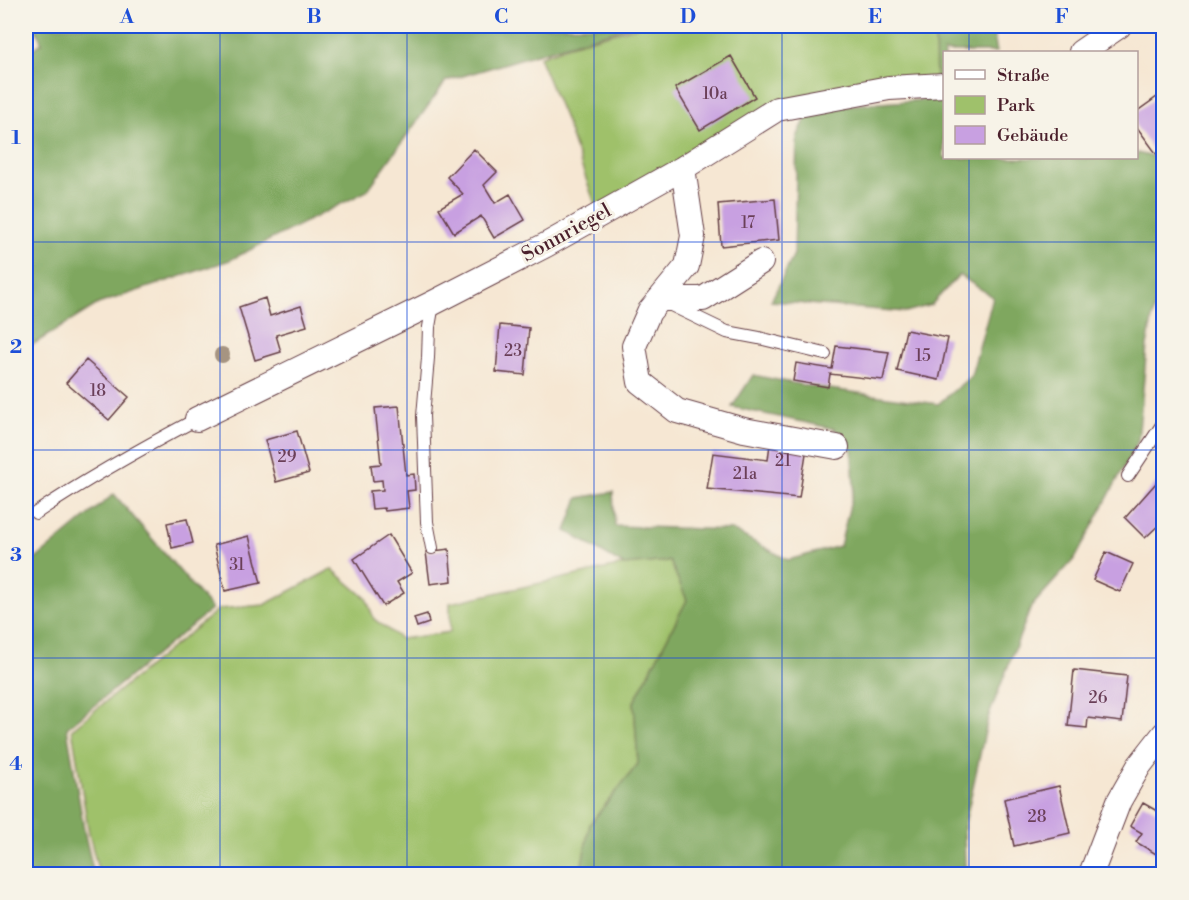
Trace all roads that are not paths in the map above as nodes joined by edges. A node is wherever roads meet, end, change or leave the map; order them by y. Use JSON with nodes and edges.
{"nodes":[{"id":1,"x":1119,"y":26,"type":"edge"},
{"id":2,"x":1082,"y":51,"type":"edge"},
{"id":3,"x":943,"y":85,"type":"edge"},
{"id":4,"x":683,"y":168,"type":"junction"},
{"id":5,"x":761,"y":262,"type":"dead end"},
{"id":6,"x":660,"y":299,"type":"junction"},
{"id":7,"x":433,"y":303,"type":"junction"},
{"id":8,"x":825,"y":354,"type":"dead end"},
{"id":9,"x":197,"y":419,"type":"joint"},
{"id":10,"x":1164,"y":422,"type":"edge"},
{"id":11,"x":837,"y":447,"type":"dead end"},
{"id":12,"x":1128,"y":476,"type":"dead end"},
{"id":13,"x":36,"y":513,"type":"dead end"},
{"id":14,"x":432,"y":548,"type":"dead end"},
{"id":15,"x":1164,"y":734,"type":"edge"},
{"id":16,"x":1091,"y":874,"type":"edge"}],
"edges":[{"from":1,"to":2,"type":"street"},
{"from":3,"to":4,"type":"street","name":"Sonnriegel"},
{"from":4,"to":6,"type":"street"},
{"from":4,"to":7,"type":"street","name":"Sonnriegel"},
{"from":5,"to":6,"type":"street"},
{"from":6,"to":8,"type":"lane"},
{"from":6,"to":11,"type":"street"},
{"from":7,"to":9,"type":"street","name":"Sonnriegel"},
{"from":7,"to":14,"type":"lane"},
{"from":9,"to":13,"type":"lane"},
{"from":10,"to":12,"type":"lane"},
{"from":15,"to":16,"type":"street"}]}
